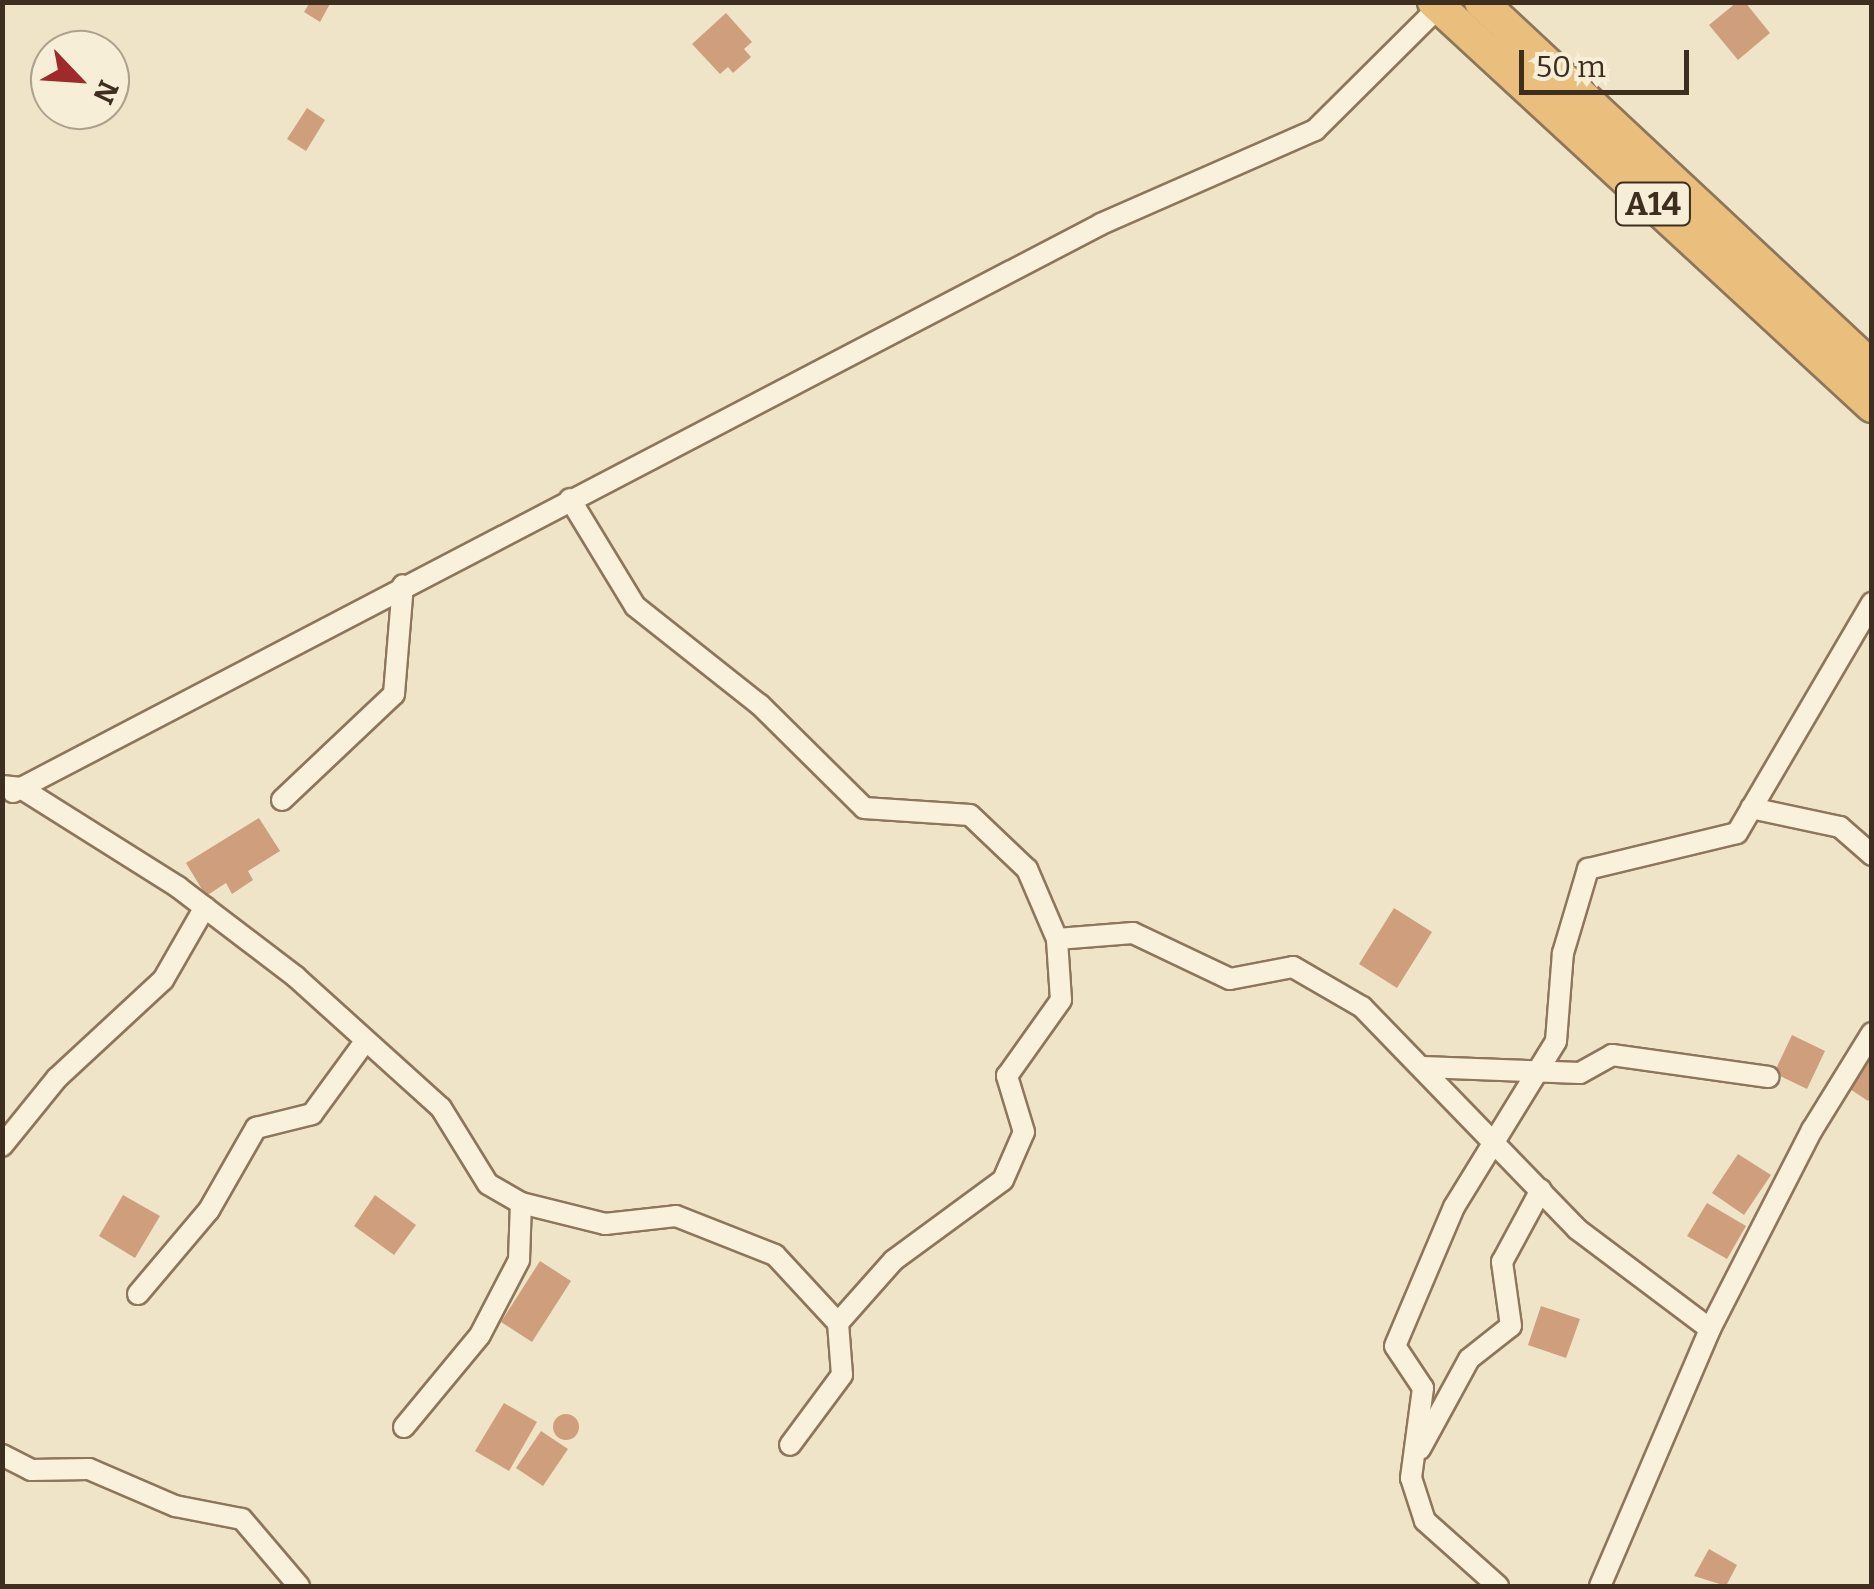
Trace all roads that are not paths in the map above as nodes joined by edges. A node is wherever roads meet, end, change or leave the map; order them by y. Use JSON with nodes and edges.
{"nodes":[{"id":1,"x":1481,"y":2,"type":"edge"},
{"id":2,"x":1437,"y":5,"type":"edge"},
{"id":3,"x":1872,"y":367,"type":"edge"},
{"id":4,"x":1872,"y":406,"type":"edge"},
{"id":5,"x":570,"y":499,"type":"junction"},
{"id":6,"x":403,"y":585,"type":"junction"},
{"id":7,"x":1872,"y":603,"type":"edge"},
{"id":8,"x":9,"y":790,"type":"edge"},
{"id":9,"x":282,"y":800,"type":"dead end"},
{"id":10,"x":1751,"y":808,"type":"junction"},
{"id":11,"x":1872,"y":855,"type":"edge"},
{"id":12,"x":205,"y":907,"type":"junction"},
{"id":13,"x":1057,"y":939,"type":"junction"},
{"id":14,"x":1872,"y":1032,"type":"edge"},
{"id":15,"x":364,"y":1042,"type":"junction"},
{"id":16,"x":1423,"y":1067,"type":"junction"},
{"id":17,"x":1540,"y":1069,"type":"junction"},
{"id":18,"x":1768,"y":1077,"type":"dead end"},
{"id":19,"x":1496,"y":1142,"type":"junction"},
{"id":20,"x":2,"y":1146,"type":"edge"},
{"id":21,"x":1540,"y":1190,"type":"junction"},
{"id":22,"x":521,"y":1203,"type":"junction"},
{"id":23,"x":138,"y":1294,"type":"dead end"},
{"id":24,"x":838,"y":1323,"type":"junction"},
{"id":25,"x":1710,"y":1329,"type":"junction"},
{"id":26,"x":404,"y":1427,"type":"dead end"},
{"id":27,"x":790,"y":1445,"type":"dead end"},
{"id":28,"x":2,"y":1455,"type":"edge"},
{"id":29,"x":1413,"y":1461,"type":"junction"},
{"id":30,"x":299,"y":1586,"type":"edge"},
{"id":31,"x":1498,"y":1586,"type":"edge"},
{"id":32,"x":1600,"y":1586,"type":"edge"}],
"edges":[{"from":1,"to":3,"type":"highway"},
{"from":2,"to":4,"type":"highway","number":"A14"},
{"from":2,"to":5,"type":"street"},
{"from":5,"to":6,"type":"street"},
{"from":5,"to":13,"type":"street"},
{"from":6,"to":8,"type":"street"},
{"from":6,"to":9,"type":"street"},
{"from":7,"to":10,"type":"street"},
{"from":8,"to":12,"type":"street"},
{"from":10,"to":11,"type":"street"},
{"from":10,"to":17,"type":"street"},
{"from":12,"to":15,"type":"street"},
{"from":12,"to":20,"type":"street"},
{"from":13,"to":16,"type":"street"},
{"from":13,"to":24,"type":"street"},
{"from":14,"to":25,"type":"street"},
{"from":15,"to":22,"type":"street"},
{"from":15,"to":23,"type":"street"},
{"from":16,"to":17,"type":"street"},
{"from":16,"to":19,"type":"street"},
{"from":17,"to":18,"type":"street"},
{"from":17,"to":19,"type":"street"},
{"from":19,"to":21,"type":"street"},
{"from":19,"to":29,"type":"street"},
{"from":21,"to":25,"type":"street"},
{"from":21,"to":29,"type":"street"},
{"from":22,"to":24,"type":"street"},
{"from":22,"to":26,"type":"street"},
{"from":24,"to":27,"type":"street"},
{"from":25,"to":32,"type":"street"},
{"from":28,"to":30,"type":"street"},
{"from":29,"to":31,"type":"street"}]}
